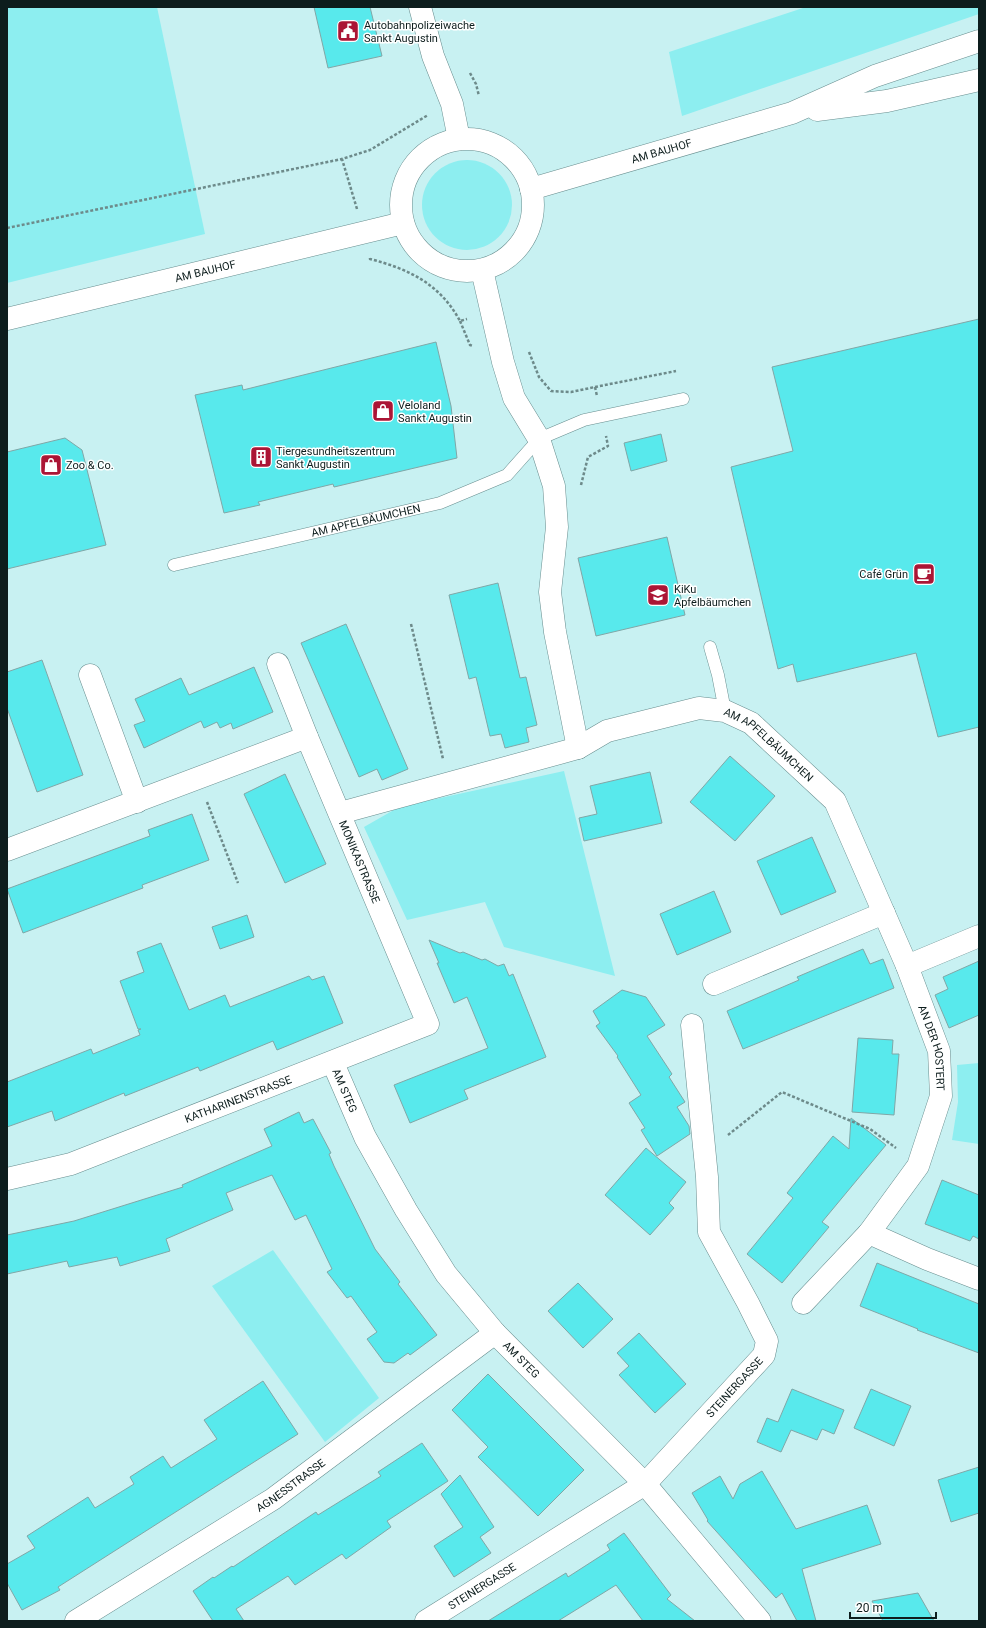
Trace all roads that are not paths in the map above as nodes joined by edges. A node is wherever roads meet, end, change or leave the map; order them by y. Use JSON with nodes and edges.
{"nodes":[{"id":1,"x":420,"y":7,"type":"edge"},
{"id":2,"x":979,"y":41,"type":"edge"},
{"id":3,"x":979,"y":80,"type":"edge"},
{"id":4,"x":792,"y":113,"type":"junction"},
{"id":5,"x":459,"y":139,"type":"junction"},
{"id":6,"x":531,"y":188,"type":"junction"},
{"id":7,"x":403,"y":223,"type":"junction"},
{"id":8,"x":482,"y":270,"type":"junction"},
{"id":9,"x":7,"y":319,"type":"edge"},
{"id":10,"x":683,"y":400,"type":"dead end"},
{"id":11,"x":539,"y":439,"type":"junction"},
{"id":12,"x":174,"y":565,"type":"dead end"},
{"id":13,"x":710,"y":647,"type":"dead end"},
{"id":14,"x":278,"y":664,"type":"dead end"},
{"id":15,"x":90,"y":675,"type":"dead end"},
{"id":16,"x":725,"y":711,"type":"junction"},
{"id":17,"x":308,"y":737,"type":"junction"},
{"id":18,"x":578,"y":748,"type":"junction"},
{"id":19,"x":137,"y":802,"type":"junction"},
{"id":20,"x":340,"y":813,"type":"junction"},
{"id":21,"x":7,"y":850,"type":"edge"},
{"id":22,"x":884,"y":913,"type":"junction"},
{"id":23,"x":979,"y":936,"type":"edge"},
{"id":24,"x":907,"y":966,"type":"junction"},
{"id":25,"x":714,"y":984,"type":"dead end"},
{"id":26,"x":411,"y":986,"type":"joint"},
{"id":27,"x":692,"y":1025,"type":"dead end"},
{"id":28,"x":333,"y":1063,"type":"junction"},
{"id":29,"x":7,"y":1179,"type":"edge"},
{"id":30,"x":869,"y":1233,"type":"junction"},
{"id":31,"x":979,"y":1279,"type":"edge"},
{"id":32,"x":803,"y":1303,"type":"dead end"},
{"id":33,"x":495,"y":1333,"type":"junction"},
{"id":34,"x":645,"y":1484,"type":"junction"},
{"id":35,"x":76,"y":1621,"type":"edge"},
{"id":36,"x":426,"y":1621,"type":"edge"},
{"id":37,"x":760,"y":1621,"type":"edge"}],
"edges":[{"from":1,"to":5,"type":"street"},
{"from":2,"to":4,"type":"street"},
{"from":3,"to":4,"type":"street"},
{"from":4,"to":6,"type":"street","name":"AM BAUHOF"},
{"from":5,"to":6,"type":"street"},
{"from":5,"to":7,"type":"street"},
{"from":6,"to":8,"type":"street"},
{"from":7,"to":8,"type":"street"},
{"from":7,"to":9,"type":"street","name":"AM BAUHOF"},
{"from":8,"to":11,"type":"street"},
{"from":10,"to":11,"type":"lane"},
{"from":11,"to":12,"type":"lane","name":"AM APFELBÄUMCHEN"},
{"from":11,"to":18,"type":"street"},
{"from":13,"to":16,"type":"lane"},
{"from":14,"to":17,"type":"street","name":"MONIKASTRASSE"},
{"from":15,"to":19,"type":"street"},
{"from":16,"to":18,"type":"street","name":"AM APFELBÄUMCHEN"},
{"from":16,"to":22,"type":"street","name":"AM APFELBÄUMCHEN"},
{"from":17,"to":19,"type":"street"},
{"from":17,"to":20,"type":"street","name":"MONIKASTRASSE"},
{"from":18,"to":20,"type":"street","name":"AM APFELBÄUMCHEN"},
{"from":19,"to":21,"type":"street"},
{"from":20,"to":26,"type":"street","name":"MONIKASTRASSE"},
{"from":22,"to":24,"type":"street","name":"AM APFELBÄUMCHEN"},
{"from":22,"to":25,"type":"street"},
{"from":23,"to":24,"type":"street"},
{"from":24,"to":30,"type":"street","name":"AN DER HOSTERT"},
{"from":26,"to":28,"type":"street","name":"KATHARINENSTRASSE"},
{"from":27,"to":34,"type":"street","name":"STEINERGASSE"},
{"from":28,"to":29,"type":"street","name":"KATHARINENSTRASSE"},
{"from":28,"to":33,"type":"street","name":"AM STEG"},
{"from":30,"to":31,"type":"street"},
{"from":30,"to":32,"type":"street","name":"AN DER HOSTERT"},
{"from":33,"to":34,"type":"street","name":"AM STEG"},
{"from":33,"to":35,"type":"street","name":"AGNESSTRASSE"},
{"from":34,"to":36,"type":"street","name":"STEINERGASSE"},
{"from":34,"to":37,"type":"street","name":"AM STEG"}]}
